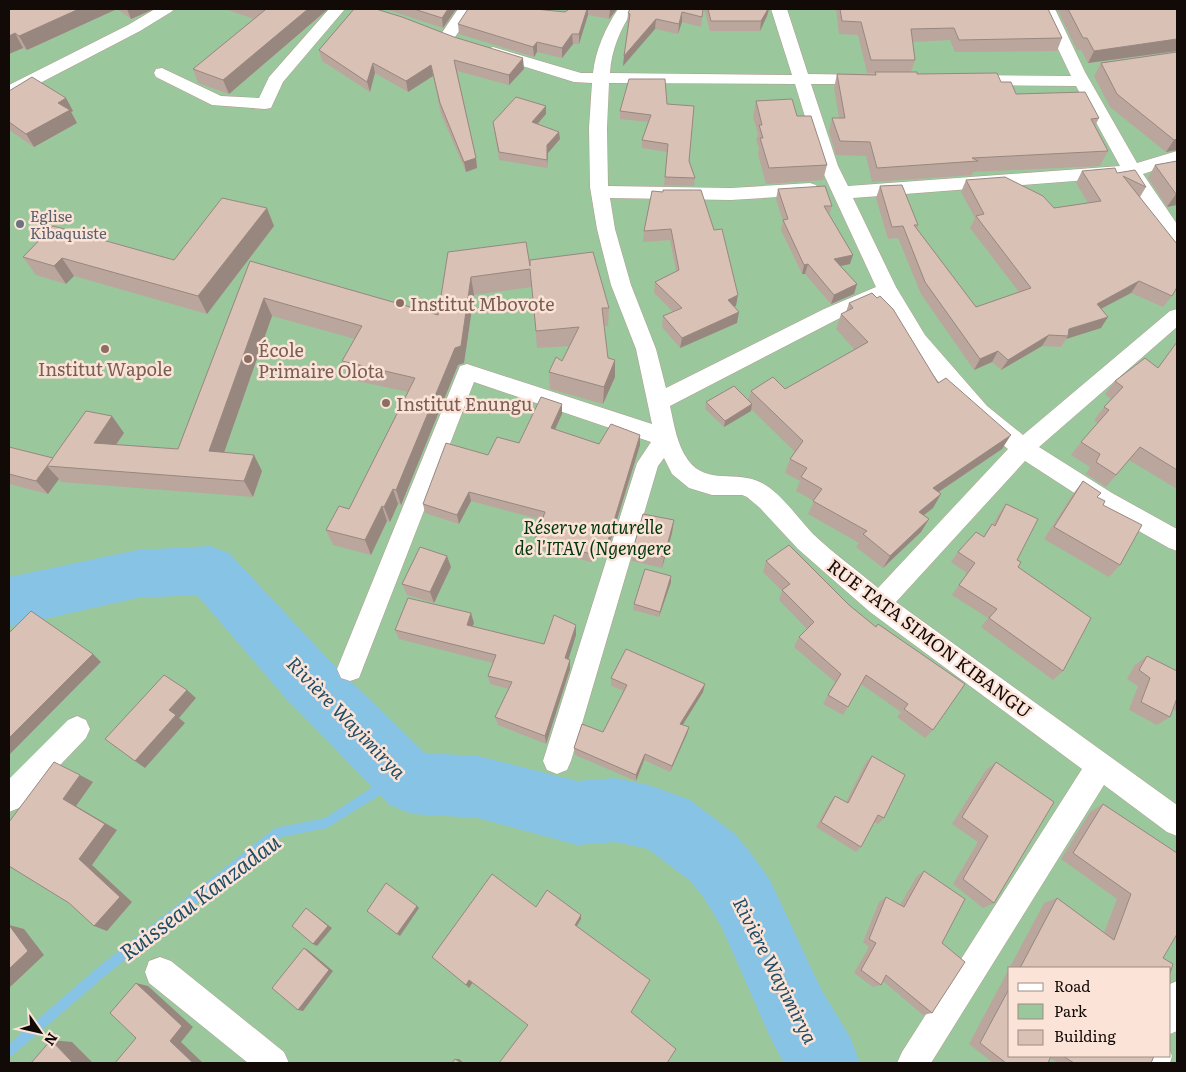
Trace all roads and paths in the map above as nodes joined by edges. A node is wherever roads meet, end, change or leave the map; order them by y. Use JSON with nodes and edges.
{"nodes":[{"id":1,"x":166,"y":9,"type":"edge"},
{"id":2,"x":337,"y":9,"type":"edge"},
{"id":3,"x":466,"y":9,"type":"edge"},
{"id":4,"x":626,"y":9,"type":"edge"},
{"id":5,"x":780,"y":9,"type":"edge"},
{"id":6,"x":1047,"y":9,"type":"edge"},
{"id":7,"x":429,"y":30,"type":"edge"},
{"id":8,"x":478,"y":47,"type":"edge"},
{"id":9,"x":162,"y":73,"type":"dead end"},
{"id":10,"x":1085,"y":74,"type":"junction"},
{"id":11,"x":602,"y":79,"type":"junction"},
{"id":12,"x":880,"y":79,"type":"edge"},
{"id":13,"x":803,"y":80,"type":"junction"},
{"id":14,"x":957,"y":80,"type":"edge"},
{"id":15,"x":10,"y":90,"type":"edge"},
{"id":16,"x":1177,"y":157,"type":"edge"},
{"id":17,"x":1132,"y":171,"type":"junction"},
{"id":18,"x":840,"y":190,"type":"junction"},
{"id":19,"x":600,"y":192,"type":"junction"},
{"id":20,"x":1177,"y":238,"type":"edge"},
{"id":21,"x":887,"y":289,"type":"junction"},
{"id":22,"x":1177,"y":316,"type":"edge"},
{"id":23,"x":658,"y":402,"type":"junction"},
{"id":24,"x":666,"y":438,"type":"junction"},
{"id":25,"x":1023,"y":448,"type":"junction"},
{"id":26,"x":1177,"y":541,"type":"edge"},
{"id":27,"x":879,"y":604,"type":"junction"},
{"id":28,"x":350,"y":668,"type":"dead end"},
{"id":29,"x":78,"y":729,"type":"dead end"},
{"id":30,"x":558,"y":761,"type":"dead end"},
{"id":31,"x":1100,"y":766,"type":"junction"},
{"id":32,"x":9,"y":798,"type":"edge"},
{"id":33,"x":1177,"y":822,"type":"edge"},
{"id":34,"x":160,"y":972,"type":"dead end"},
{"id":35,"x":1177,"y":996,"type":"edge"},
{"id":36,"x":1171,"y":1015,"type":"edge"},
{"id":37,"x":273,"y":1063,"type":"edge"},
{"id":38,"x":913,"y":1063,"type":"edge"}],
"edges":[{"from":1,"to":15,"type":"street"},
{"from":2,"to":9,"type":"street"},
{"from":3,"to":7,"type":"street"},
{"from":4,"to":11,"type":"street","name":"RUE TATA SIMON KIBANGU"},
{"from":5,"to":13,"type":"street"},
{"from":6,"to":10,"type":"street"},
{"from":8,"to":11,"type":"street"},
{"from":10,"to":14,"type":"street"},
{"from":10,"to":17,"type":"street"},
{"from":11,"to":13,"type":"street"},
{"from":11,"to":19,"type":"street","name":"RUE TATA SIMON KIBANGU"},
{"from":12,"to":13,"type":"street"},
{"from":13,"to":18,"type":"street"},
{"from":16,"to":17,"type":"street"},
{"from":17,"to":18,"type":"street"},
{"from":17,"to":20,"type":"street"},
{"from":18,"to":19,"type":"street"},
{"from":18,"to":21,"type":"street"},
{"from":19,"to":23,"type":"street","name":"RUE TATA SIMON KIBANGU"},
{"from":21,"to":23,"type":"street"},
{"from":21,"to":25,"type":"street"},
{"from":22,"to":25,"type":"street"},
{"from":23,"to":24,"type":"street","name":"RUE TATA SIMON KIBANGU"},
{"from":24,"to":27,"type":"street","name":"RUE TATA SIMON KIBANGU"},
{"from":24,"to":28,"type":"street"},
{"from":24,"to":30,"type":"street"},
{"from":25,"to":26,"type":"street"},
{"from":25,"to":27,"type":"street"},
{"from":27,"to":31,"type":"street","name":"RUE TATA SIMON KIBANGU"},
{"from":29,"to":32,"type":"street"},
{"from":31,"to":33,"type":"street","name":"RUE TATA SIMON KIBANGU"},
{"from":31,"to":38,"type":"street"},
{"from":34,"to":37,"type":"street"},
{"from":35,"to":36,"type":"street"}]}
